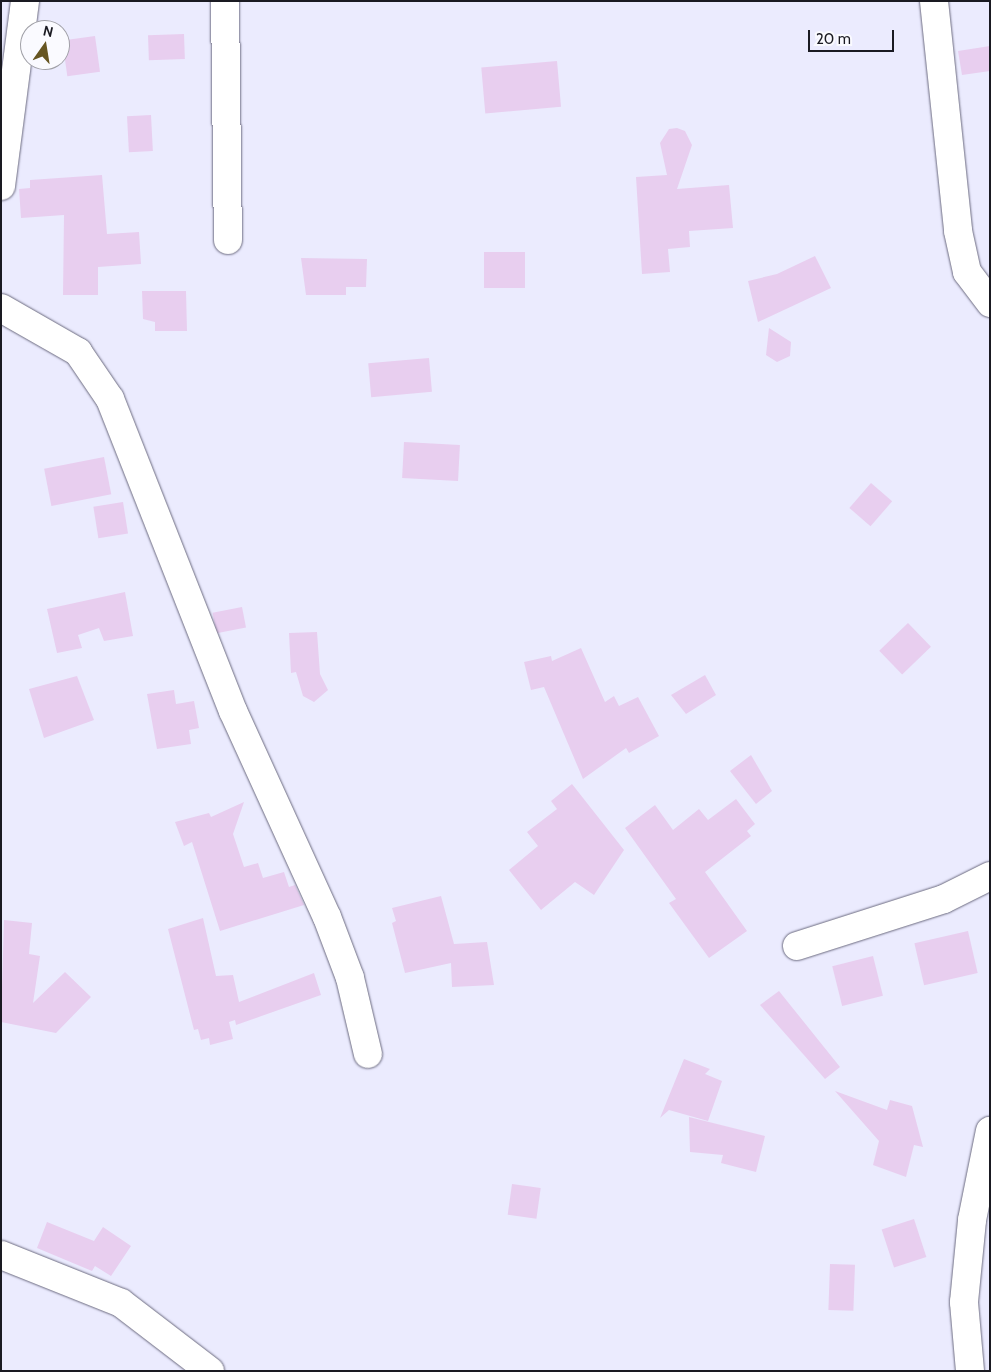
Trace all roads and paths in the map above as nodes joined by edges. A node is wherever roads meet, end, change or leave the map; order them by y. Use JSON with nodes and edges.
{"nodes":[{"id":1,"x":24,"y":1,"type":"edge"},
{"id":2,"x":225,"y":1,"type":"edge"},
{"id":3,"x":934,"y":1,"type":"edge"},
{"id":4,"x":1,"y":186,"type":"edge"},
{"id":5,"x":228,"y":240,"type":"dead end"},
{"id":6,"x":990,"y":303,"type":"edge"},
{"id":7,"x":1,"y":308,"type":"edge"},
{"id":8,"x":990,"y":876,"type":"edge"},
{"id":9,"x":797,"y":946,"type":"dead end"},
{"id":10,"x":368,"y":1054,"type":"dead end"},
{"id":11,"x":990,"y":1131,"type":"edge"},
{"id":12,"x":1,"y":1255,"type":"edge"},
{"id":13,"x":210,"y":1371,"type":"edge"},
{"id":14,"x":970,"y":1371,"type":"edge"}],
"edges":[{"from":1,"to":4,"type":"street"},
{"from":2,"to":5,"type":"street"},
{"from":3,"to":6,"type":"street"},
{"from":7,"to":10,"type":"street"},
{"from":8,"to":9,"type":"street"},
{"from":11,"to":14,"type":"street"},
{"from":12,"to":13,"type":"street"}]}
